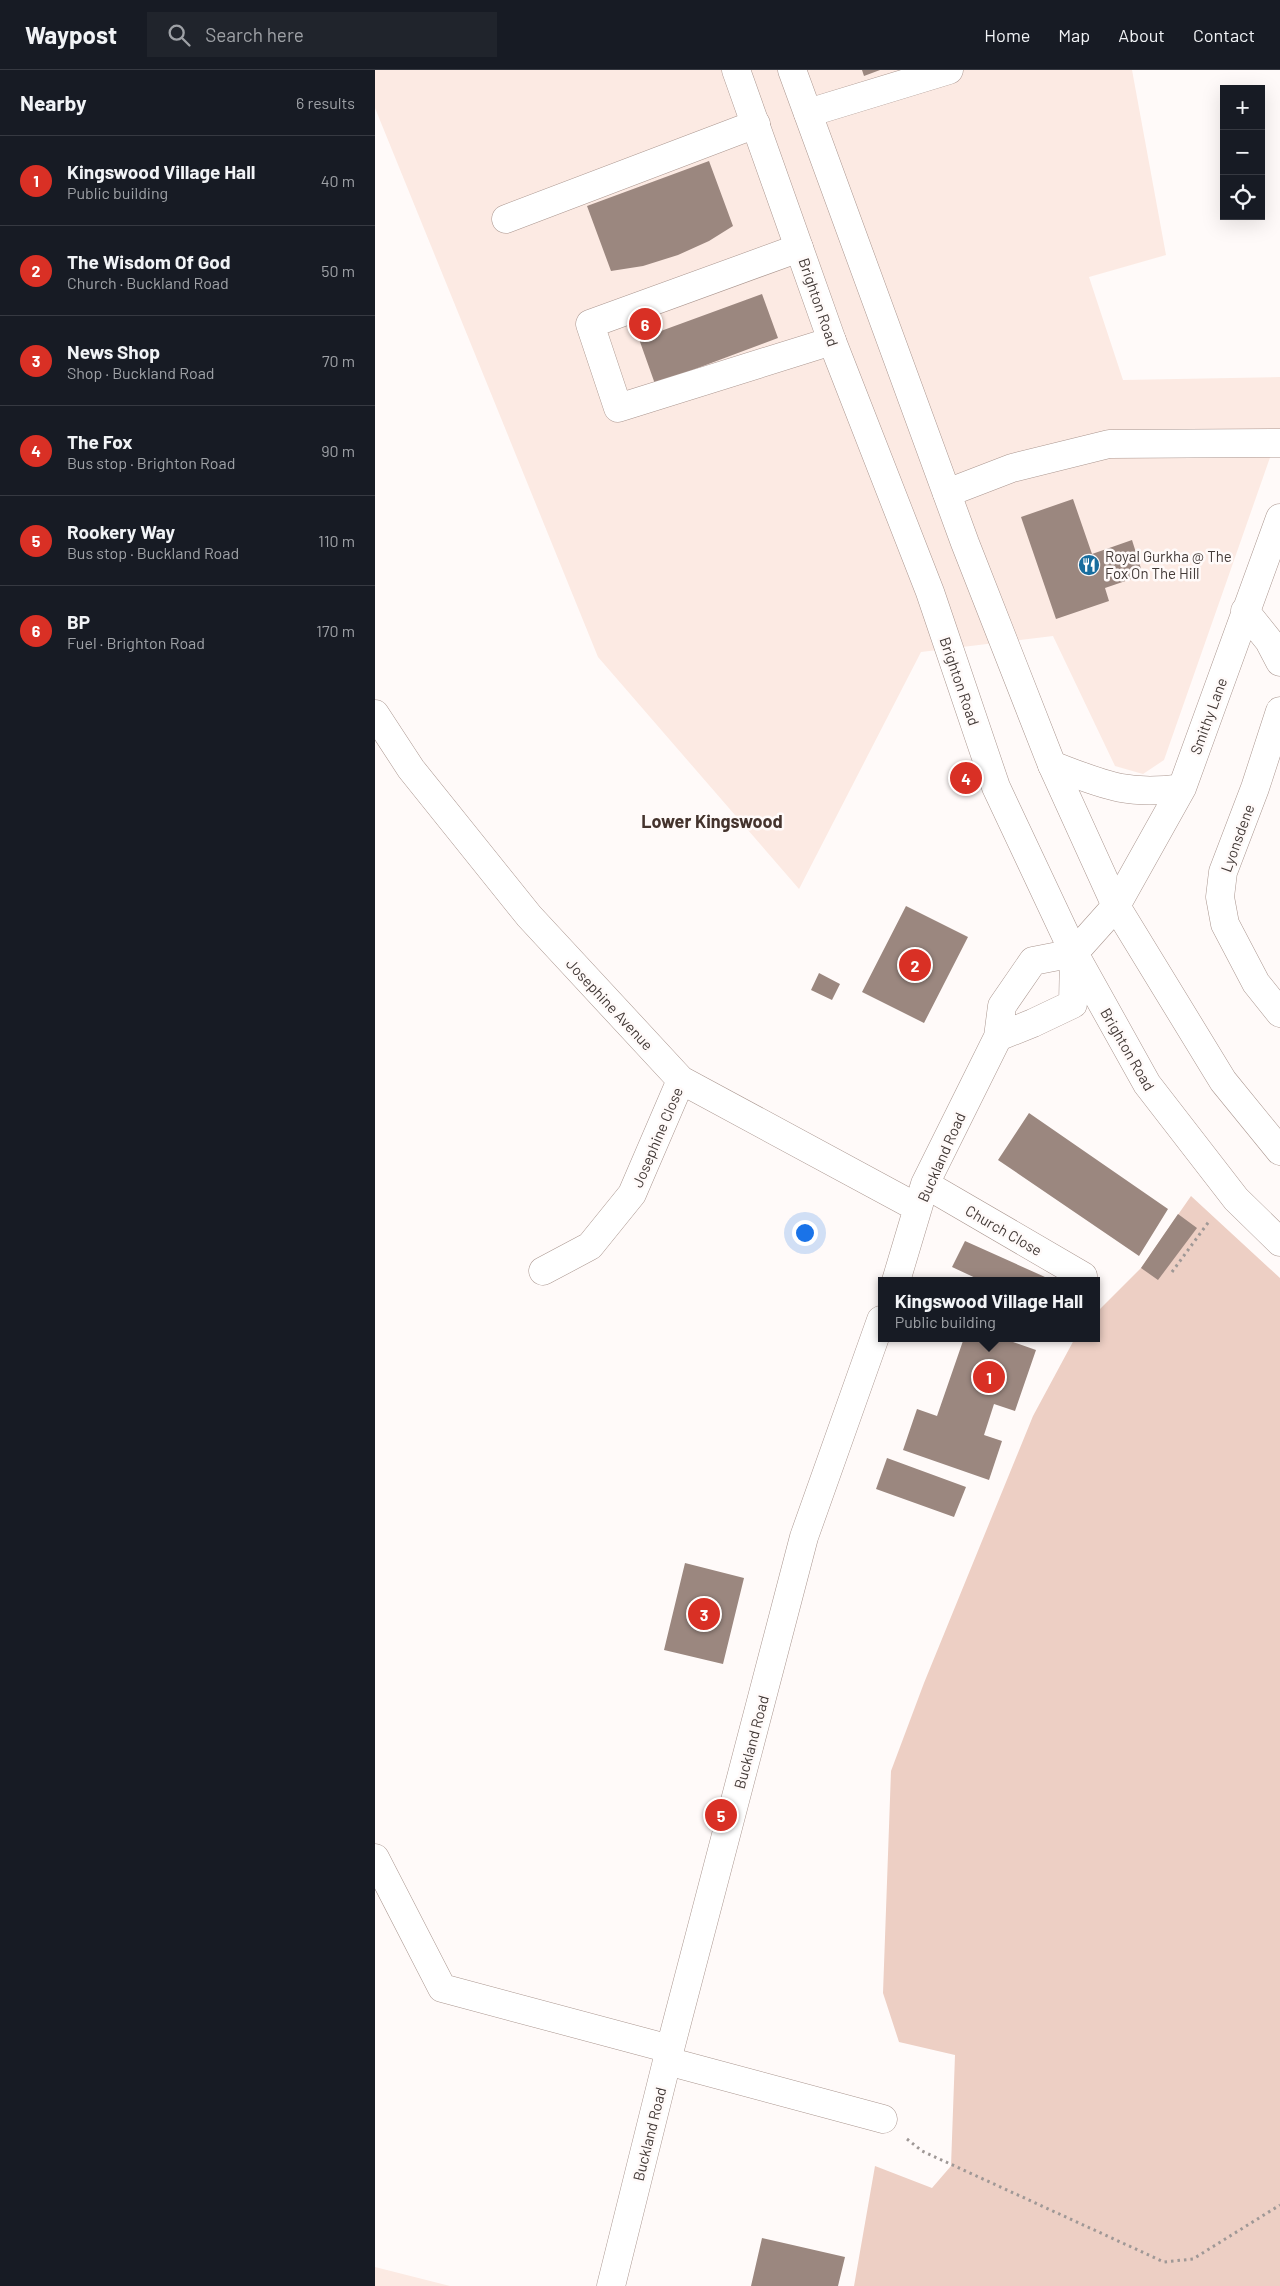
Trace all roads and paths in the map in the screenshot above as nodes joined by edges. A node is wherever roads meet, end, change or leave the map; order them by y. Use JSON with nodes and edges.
{"nodes":[{"id":1,"x":736,"y":70,"type":"edge"},
{"id":2,"x":792,"y":70,"type":"edge"},
{"id":3,"x":949,"y":70,"type":"edge"},
{"id":4,"x":807,"y":113,"type":"junction"},
{"id":5,"x":756,"y":124,"type":"junction"},
{"id":6,"x":506,"y":219,"type":"dead end"},
{"id":7,"x":799,"y":248,"type":"junction"},
{"id":8,"x":832,"y":341,"type":"junction"},
{"id":9,"x":1280,"y":444,"type":"edge"},
{"id":10,"x":947,"y":493,"type":"junction"},
{"id":11,"x":1280,"y":518,"type":"edge"},
{"id":12,"x":1245,"y":611,"type":"junction"},
{"id":13,"x":1280,"y":662,"type":"edge"},
{"id":14,"x":1280,"y":711,"type":"edge"},
{"id":15,"x":375,"y":714,"type":"edge"},
{"id":16,"x":1051,"y":764,"type":"junction"},
{"id":17,"x":1182,"y":788,"type":"junction"},
{"id":18,"x":1116,"y":906,"type":"junction"},
{"id":19,"x":1074,"y":953,"type":"junction"},
{"id":20,"x":1280,"y":1013,"type":"edge"},
{"id":21,"x":998,"y":1037,"type":"junction"},
{"id":22,"x":681,"y":1080,"type":"junction"},
{"id":23,"x":1280,"y":1151,"type":"edge"},
{"id":24,"x":922,"y":1196,"type":"junction"},
{"id":25,"x":1236,"y":1199,"type":"junction"},
{"id":26,"x":1280,"y":1242,"type":"edge"},
{"id":27,"x":543,"y":1271,"type":"dead end"},
{"id":28,"x":1172,"y":1272,"type":"dead end"},
{"id":29,"x":1083,"y":1276,"type":"dead end"},
{"id":30,"x":897,"y":1277,"type":"edge"},
{"id":31,"x":878,"y":1329,"type":"edge"},
{"id":32,"x":375,"y":1858,"type":"edge"},
{"id":33,"x":669,"y":2055,"type":"junction"},
{"id":34,"x":883,"y":2119,"type":"joint"},
{"id":35,"x":1280,"y":2205,"type":"edge"},
{"id":36,"x":611,"y":2286,"type":"edge"}],
"edges":[{"from":1,"to":5,"type":"main road","name":"Brighton Road"},
{"from":2,"to":4,"type":"main road"},
{"from":3,"to":4,"type":"main road"},
{"from":4,"to":10,"type":"main road"},
{"from":5,"to":6,"type":"main road"},
{"from":5,"to":7,"type":"main road","name":"Brighton Road"},
{"from":7,"to":8,"type":"main road","name":"Brighton Road"},
{"from":7,"to":8,"type":"main road"},
{"from":8,"to":19,"type":"main road","name":"Brighton Road"},
{"from":9,"to":10,"type":"main road"},
{"from":10,"to":16,"type":"main road"},
{"from":11,"to":12,"type":"main road","name":"Smithy Lane"},
{"from":12,"to":13,"type":"main road"},
{"from":12,"to":17,"type":"main road","name":"Smithy Lane"},
{"from":14,"to":20,"type":"main road","name":"Lyonsdene"},
{"from":15,"to":22,"type":"main road","name":"Josephine Avenue"},
{"from":16,"to":17,"type":"main road"},
{"from":16,"to":18,"type":"main road"},
{"from":17,"to":18,"type":"main road","name":"Smithy Lane"},
{"from":18,"to":19,"type":"main road","name":"Smithy Lane"},
{"from":18,"to":23,"type":"main road"},
{"from":19,"to":21,"type":"main road","name":"Buckland Road"},
{"from":19,"to":21,"type":"main road"},
{"from":19,"to":25,"type":"main road","name":"Brighton Road"},
{"from":21,"to":24,"type":"main road","name":"Buckland Road"},
{"from":22,"to":24,"type":"main road","name":"Josephine Avenue"},
{"from":22,"to":27,"type":"main road","name":"Josephine Close"},
{"from":24,"to":29,"type":"main road","name":"Church Close"},
{"from":24,"to":30,"type":"main road","name":"Buckland Road"},
{"from":25,"to":26,"type":"main road","name":"Brighton Road"},
{"from":25,"to":28,"type":"path"},
{"from":31,"to":33,"type":"main road","name":"Buckland Road"},
{"from":32,"to":33,"type":"main road"},
{"from":33,"to":34,"type":"main road"},
{"from":33,"to":36,"type":"main road","name":"Buckland Road"},
{"from":34,"to":35,"type":"path"}]}
